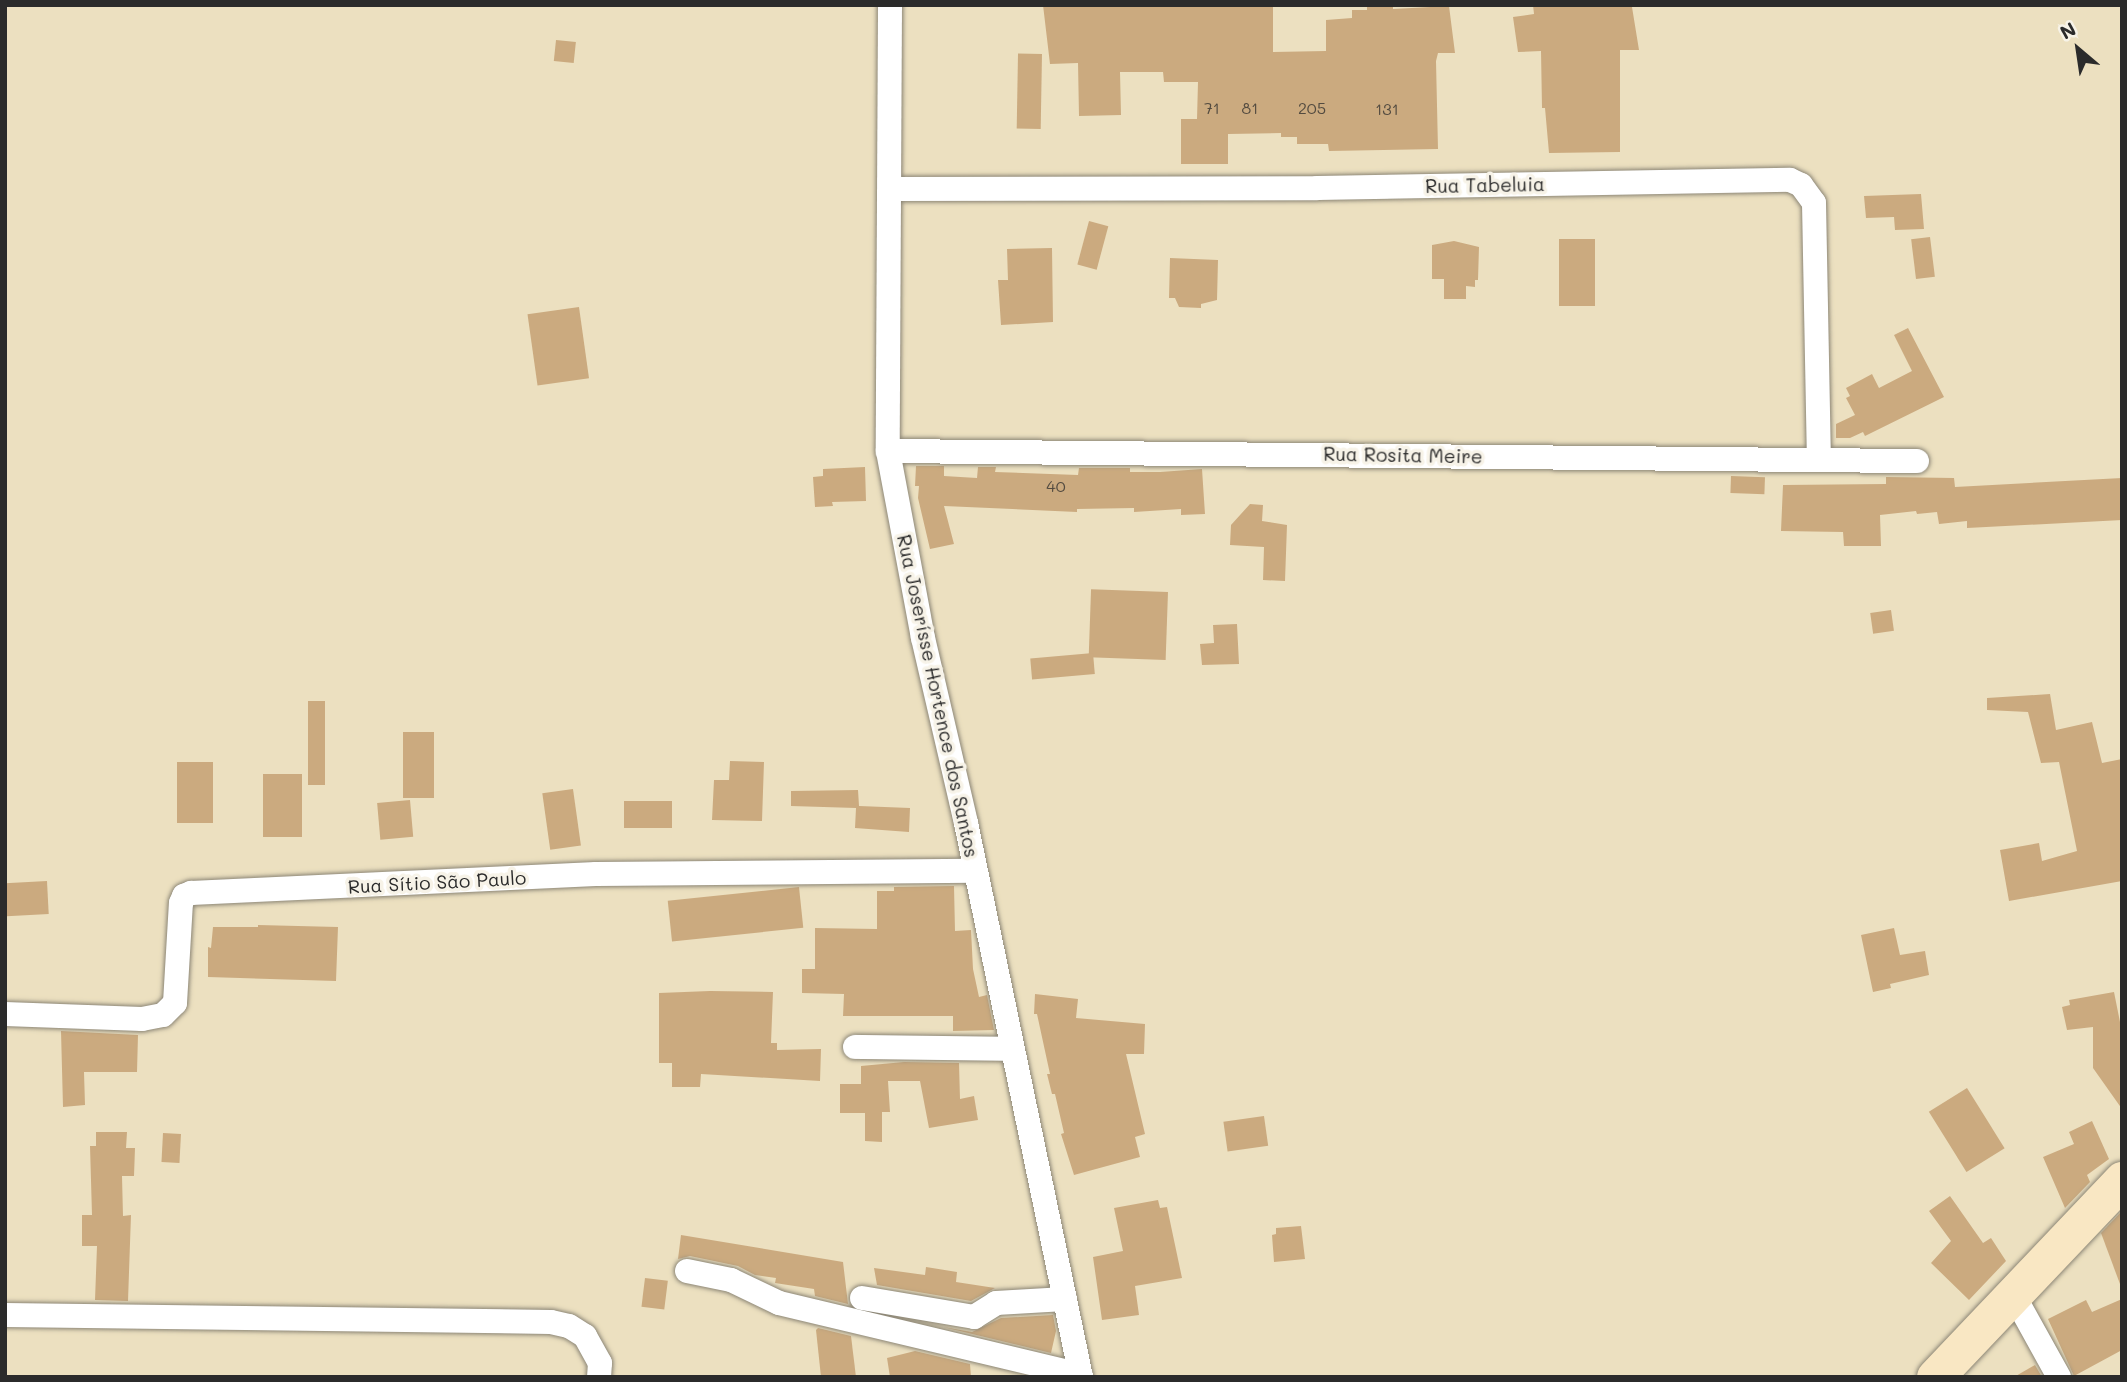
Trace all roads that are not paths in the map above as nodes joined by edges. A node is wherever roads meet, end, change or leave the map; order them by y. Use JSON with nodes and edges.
{"nodes":[{"id":1,"x":891,"y":5,"type":"edge"},
{"id":2,"x":890,"y":189,"type":"junction"},
{"id":3,"x":888,"y":451,"type":"junction"},
{"id":4,"x":1819,"y":459,"type":"junction"},
{"id":5,"x":1917,"y":461,"type":"dead end"},
{"id":6,"x":974,"y":871,"type":"junction"},
{"id":7,"x":5,"y":1014,"type":"edge"},
{"id":8,"x":855,"y":1047,"type":"dead end"},
{"id":9,"x":1011,"y":1049,"type":"junction"},
{"id":10,"x":2122,"y":1180,"type":"edge"},
{"id":11,"x":687,"y":1271,"type":"dead end"},
{"id":12,"x":2013,"y":1294,"type":"junction"},
{"id":13,"x":862,"y":1298,"type":"dead end"},
{"id":14,"x":1065,"y":1299,"type":"junction"},
{"id":15,"x":5,"y":1315,"type":"edge"},
{"id":16,"x":1081,"y":1376,"type":"edge"},
{"id":17,"x":599,"y":1377,"type":"edge"},
{"id":18,"x":1935,"y":1377,"type":"edge"},
{"id":19,"x":2059,"y":1377,"type":"edge"}],
"edges":[{"from":1,"to":2,"type":"street","name":"Rua Joserísse Hortence dos Santos"},
{"from":2,"to":3,"type":"street","name":"Rua Joserísse Hortence dos Santos"},
{"from":2,"to":4,"type":"street","name":"Rua Tabeluia"},
{"from":3,"to":4,"type":"street","name":"Rua Rosita Meire"},
{"from":3,"to":6,"type":"street","name":"Rua Joserísse Hortence dos Santos"},
{"from":4,"to":5,"type":"street","name":"Rua Rosita Meire"},
{"from":6,"to":7,"type":"street","name":"Rua Sítio São Paulo"},
{"from":6,"to":9,"type":"street","name":"Rua Joserísse Hortence dos Santos"},
{"from":8,"to":9,"type":"street"},
{"from":9,"to":14,"type":"street","name":"Rua Joserísse Hortence dos Santos"},
{"from":10,"to":12,"type":"main road"},
{"from":11,"to":16,"type":"street"},
{"from":12,"to":18,"type":"main road"},
{"from":12,"to":19,"type":"street"},
{"from":13,"to":14,"type":"street"},
{"from":14,"to":16,"type":"street","name":"Rua Joserísse Hortence dos Santos"},
{"from":15,"to":17,"type":"street"}]}
